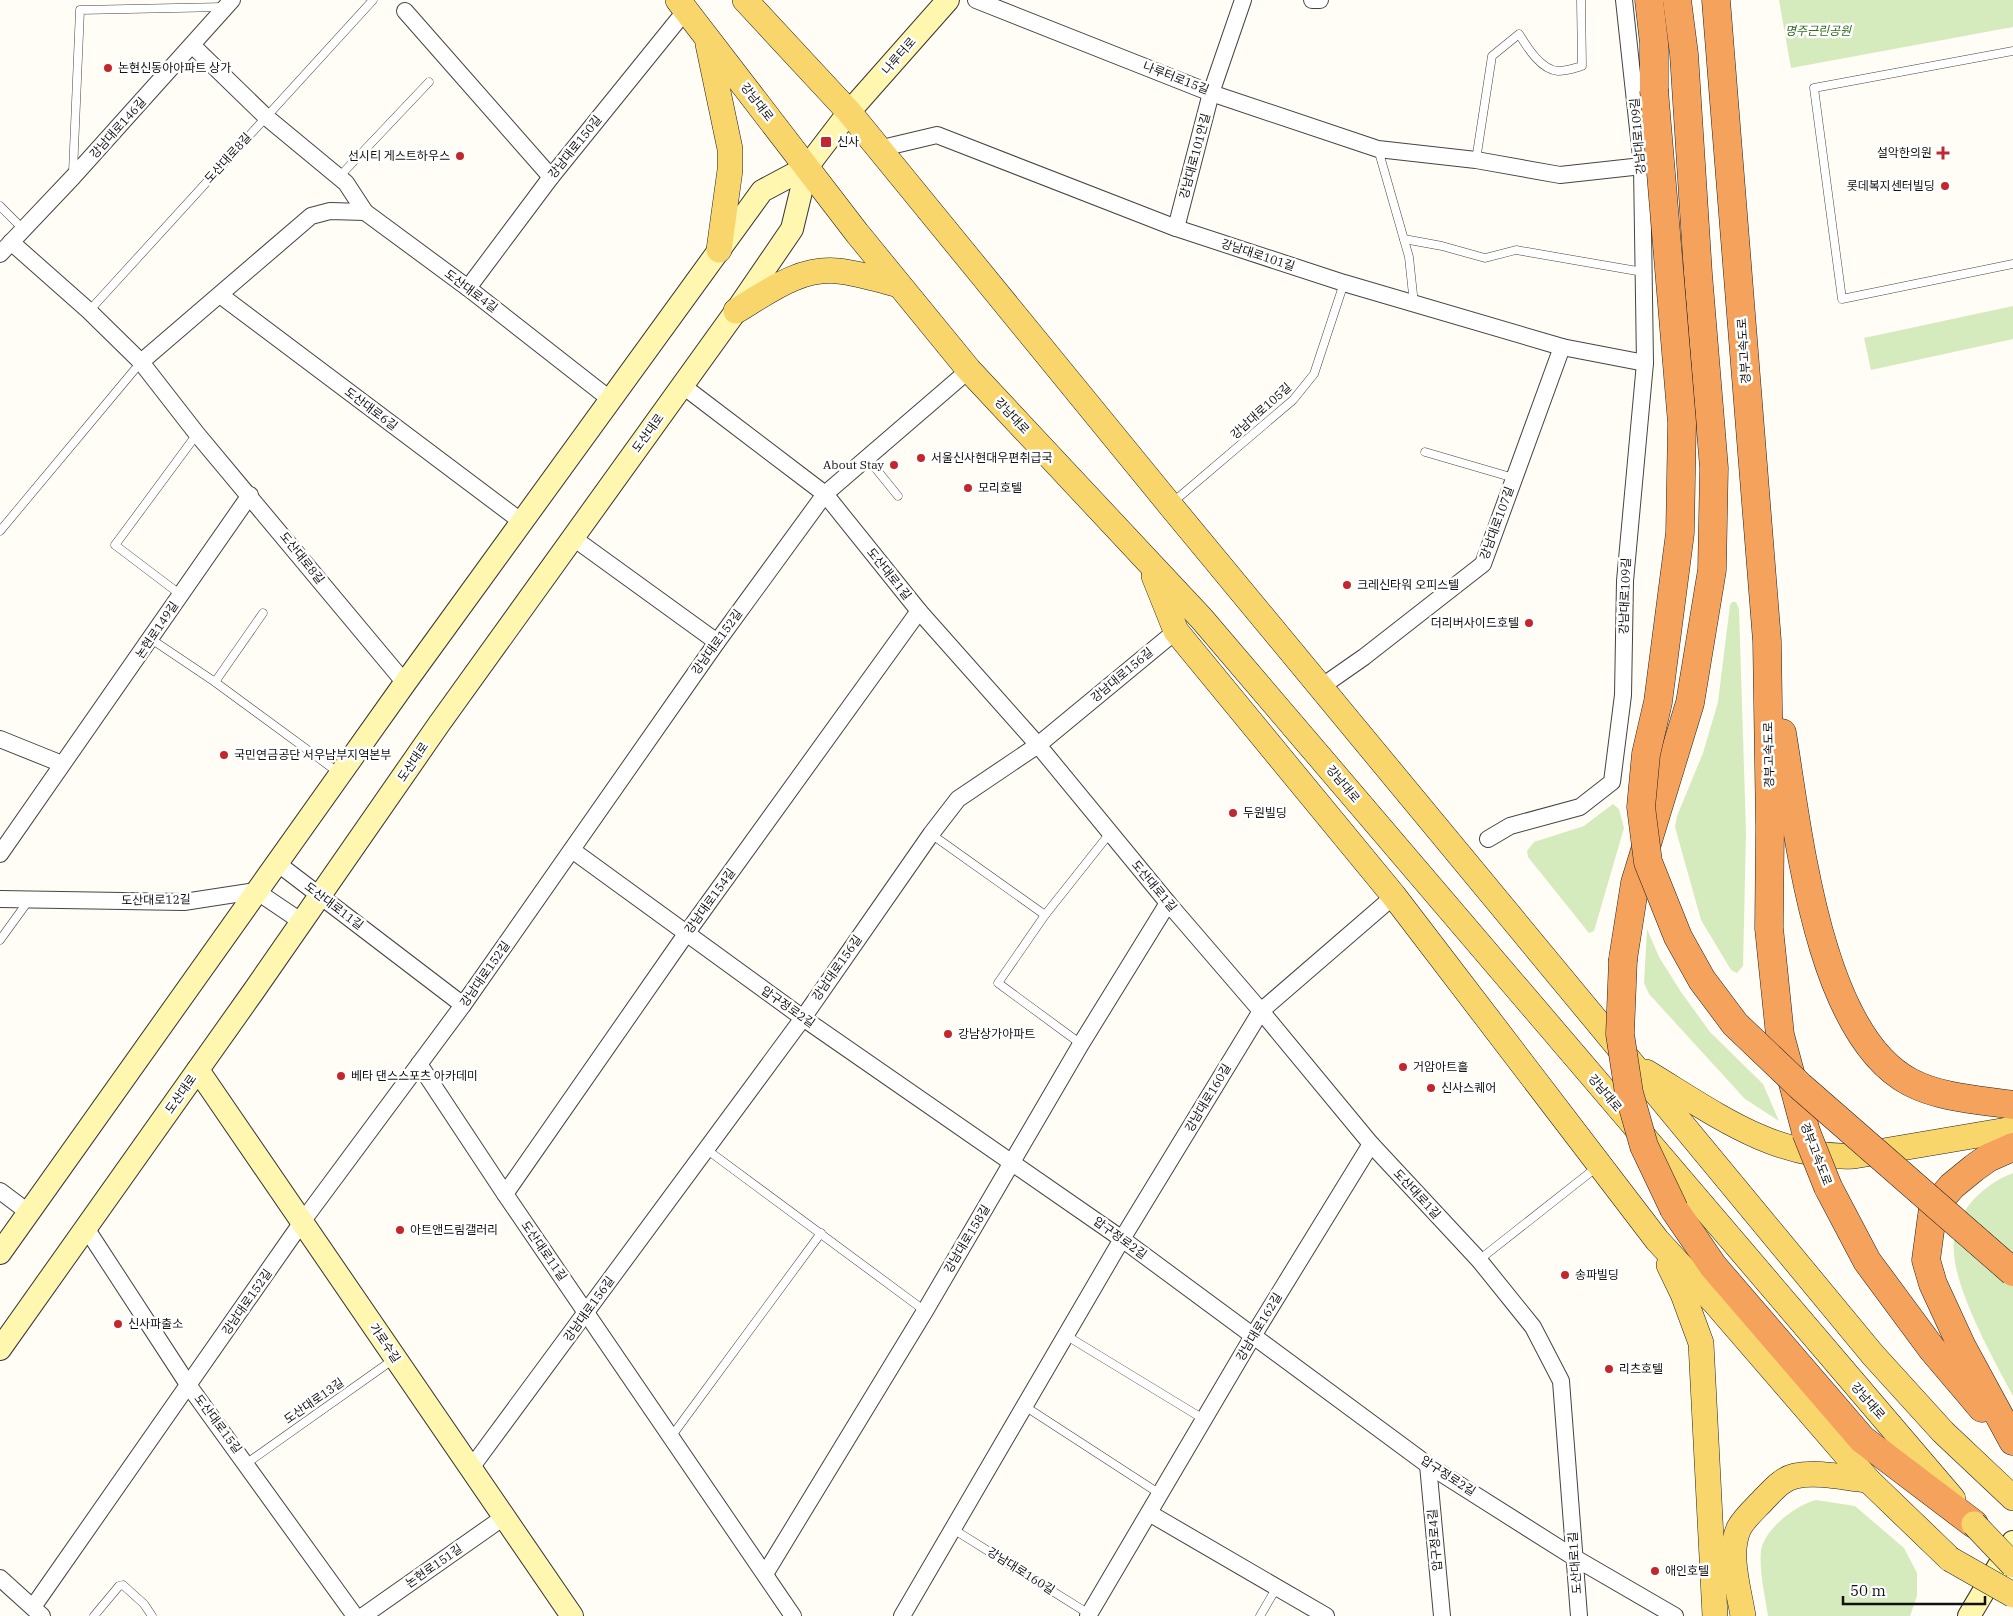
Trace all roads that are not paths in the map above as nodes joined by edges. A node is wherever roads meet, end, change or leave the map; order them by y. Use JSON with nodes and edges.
{"nodes":[{"id":1,"x":373,"y":0,"type":"edge"},
{"id":2,"x":745,"y":0,"type":"edge"},
{"id":3,"x":948,"y":0,"type":"edge"},
{"id":4,"x":976,"y":0,"type":"edge"},
{"id":5,"x":1243,"y":0,"type":"edge"},
{"id":6,"x":1312,"y":0,"type":"edge"},
{"id":7,"x":1320,"y":0,"type":"edge"},
{"id":8,"x":1581,"y":0,"type":"edge"},
{"id":9,"x":1624,"y":0,"type":"edge"},
{"id":10,"x":1649,"y":0,"type":"edge"},
{"id":11,"x":1677,"y":0,"type":"edge"},
{"id":12,"x":1716,"y":0,"type":"edge"},
{"id":13,"x":229,"y":3,"type":"edge"},
{"id":14,"x":682,"y":5,"type":"edge"},
{"id":15,"x":405,"y":11,"type":"dead end"},
{"id":16,"x":706,"y":37,"type":"junction"},
{"id":17,"x":193,"y":46,"type":"junction"},
{"id":18,"x":2013,"y":51,"type":"edge"},
{"id":19,"x":430,"y":82,"type":"dead end"},
{"id":20,"x":1211,"y":93,"type":"junction"},
{"id":21,"x":849,"y":112,"type":"junction"},
{"id":22,"x":265,"y":116,"type":"junction"},
{"id":23,"x":878,"y":148,"type":"junction"},
{"id":24,"x":1378,"y":149,"type":"junction"},
{"id":25,"x":1476,"y":160,"type":"junction"},
{"id":26,"x":1642,"y":166,"type":"junction"},
{"id":27,"x":807,"y":167,"type":"junction"},
{"id":28,"x":73,"y":177,"type":"junction"},
{"id":29,"x":551,"y":177,"type":"junction"},
{"id":30,"x":338,"y":178,"type":"junction"},
{"id":31,"x":0,"y":206,"type":"edge"},
{"id":32,"x":365,"y":212,"type":"junction"},
{"id":33,"x":1176,"y":228,"type":"junction"},
{"id":34,"x":23,"y":229,"type":"junction"},
{"id":35,"x":1404,"y":239,"type":"junction"},
{"id":36,"x":5,"y":248,"type":"edge"},
{"id":37,"x":719,"y":250,"type":"junction"},
{"id":38,"x":2013,"y":264,"type":"edge"},
{"id":39,"x":1643,"y":272,"type":"junction"},
{"id":40,"x":1344,"y":283,"type":"junction"},
{"id":41,"x":899,"y":285,"type":"junction"},
{"id":42,"x":468,"y":288,"type":"junction"},
{"id":43,"x":220,"y":295,"type":"junction"},
{"id":44,"x":1414,"y":304,"type":"junction"},
{"id":45,"x":89,"y":310,"type":"junction"},
{"id":46,"x":736,"y":311,"type":"junction"},
{"id":47,"x":1562,"y":347,"type":"junction"},
{"id":48,"x":141,"y":362,"type":"junction"},
{"id":49,"x":1645,"y":363,"type":"junction"},
{"id":50,"x":969,"y":370,"type":"junction"},
{"id":51,"x":683,"y":386,"type":"junction"},
{"id":52,"x":611,"y":400,"type":"junction"},
{"id":53,"x":198,"y":434,"type":"junction"},
{"id":54,"x":1425,"y":452,"type":"dead end"},
{"id":55,"x":868,"y":459,"type":"junction"},
{"id":56,"x":1514,"y":478,"type":"junction"},
{"id":57,"x":825,"y":494,"type":"junction"},
{"id":58,"x":250,"y":495,"type":"junction"},
{"id":59,"x":898,"y":496,"type":"dead end"},
{"id":60,"x":1170,"y":504,"type":"junction"},
{"id":61,"x":522,"y":522,"type":"junction"},
{"id":62,"x":0,"y":531,"type":"edge"},
{"id":63,"x":572,"y":537,"type":"junction"},
{"id":64,"x":1148,"y":562,"type":"junction"},
{"id":65,"x":181,"y":595,"type":"junction"},
{"id":66,"x":919,"y":611,"type":"junction"},
{"id":67,"x":263,"y":613,"type":"dead end"},
{"id":68,"x":1176,"y":631,"type":"junction"},
{"id":69,"x":151,"y":640,"type":"junction"},
{"id":70,"x":1767,"y":641,"type":"junction"},
{"id":71,"x":717,"y":642,"type":"junction"},
{"id":72,"x":214,"y":682,"type":"junction"},
{"id":73,"x":405,"y":683,"type":"junction"},
{"id":74,"x":1321,"y":687,"type":"junction"},
{"id":75,"x":0,"y":739,"type":"edge"},
{"id":76,"x":1038,"y":745,"type":"junction"},
{"id":77,"x":62,"y":764,"type":"junction"},
{"id":78,"x":341,"y":774,"type":"junction"},
{"id":79,"x":1110,"y":833,"type":"junction"},
{"id":80,"x":931,"y":834,"type":"junction"},
{"id":81,"x":1488,"y":839,"type":"dead end"},
{"id":82,"x":572,"y":850,"type":"junction"},
{"id":83,"x":0,"y":854,"type":"edge"},
{"id":84,"x":277,"y":863,"type":"junction"},
{"id":85,"x":256,"y":891,"type":"junction"},
{"id":86,"x":320,"y":895,"type":"junction"},
{"id":87,"x":1394,"y":896,"type":"junction"},
{"id":88,"x":0,"y":899,"type":"edge"},
{"id":89,"x":29,"y":900,"type":"junction"},
{"id":90,"x":1168,"y":903,"type":"junction"},
{"id":91,"x":1045,"y":915,"type":"junction"},
{"id":92,"x":302,"y":922,"type":"junction"},
{"id":93,"x":686,"y":934,"type":"junction"},
{"id":94,"x":0,"y":940,"type":"edge"},
{"id":95,"x":463,"y":1005,"type":"junction"},
{"id":96,"x":1261,"y":1011,"type":"junction"},
{"id":97,"x":803,"y":1018,"type":"junction"},
{"id":98,"x":1081,"y":1044,"type":"junction"},
{"id":99,"x":1631,"y":1063,"type":"junction"},
{"id":100,"x":419,"y":1064,"type":"junction"},
{"id":101,"x":198,"y":1070,"type":"junction"},
{"id":102,"x":2013,"y":1105,"type":"edge"},
{"id":103,"x":2013,"y":1129,"type":"edge"},
{"id":104,"x":1371,"y":1144,"type":"junction"},
{"id":105,"x":2013,"y":1148,"type":"edge"},
{"id":106,"x":706,"y":1149,"type":"junction"},
{"id":107,"x":1013,"y":1163,"type":"junction"},
{"id":108,"x":1598,"y":1166,"type":"junction"},
{"id":109,"x":0,"y":1191,"type":"edge"},
{"id":110,"x":505,"y":1194,"type":"junction"},
{"id":111,"x":28,"y":1212,"type":"junction"},
{"id":112,"x":302,"y":1222,"type":"junction"},
{"id":113,"x":86,"y":1228,"type":"junction"},
{"id":114,"x":820,"y":1233,"type":"junction"},
{"id":115,"x":1122,"y":1239,"type":"junction"},
{"id":116,"x":1657,"y":1240,"type":"junction"},
{"id":117,"x":0,"y":1253,"type":"edge"},
{"id":118,"x":1478,"y":1260,"type":"junction"},
{"id":119,"x":2013,"y":1272,"type":"edge"},
{"id":120,"x":925,"y":1311,"type":"junction"},
{"id":121,"x":587,"y":1313,"type":"junction"},
{"id":122,"x":1067,"y":1336,"type":"junction"},
{"id":123,"x":1253,"y":1336,"type":"junction"},
{"id":124,"x":0,"y":1349,"type":"edge"},
{"id":125,"x":395,"y":1358,"type":"junction"},
{"id":126,"x":189,"y":1386,"type":"junction"},
{"id":127,"x":1026,"y":1407,"type":"junction"},
{"id":128,"x":1205,"y":1420,"type":"junction"},
{"id":129,"x":671,"y":1438,"type":"junction"},
{"id":130,"x":2013,"y":1442,"type":"edge"},
{"id":131,"x":247,"y":1463,"type":"junction"},
{"id":132,"x":1428,"y":1464,"type":"junction"},
{"id":133,"x":471,"y":1468,"type":"junction"},
{"id":134,"x":1868,"y":1480,"type":"junction"},
{"id":135,"x":2005,"y":1490,"type":"edge"},
{"id":136,"x":1160,"y":1494,"type":"junction"},
{"id":137,"x":1150,"y":1512,"type":"junction"},
{"id":138,"x":504,"y":1517,"type":"junction"},
{"id":139,"x":1974,"y":1524,"type":"junction"},
{"id":140,"x":953,"y":1529,"type":"junction"},
{"id":141,"x":2013,"y":1542,"type":"edge"},
{"id":142,"x":1575,"y":1558,"type":"junction"},
{"id":143,"x":2013,"y":1565,"type":"edge"},
{"id":144,"x":765,"y":1574,"type":"junction"},
{"id":145,"x":0,"y":1578,"type":"edge"},
{"id":146,"x":1277,"y":1587,"type":"junction"},
{"id":147,"x":2013,"y":1595,"type":"edge"},
{"id":148,"x":38,"y":1613,"type":"edge"},
{"id":149,"x":1089,"y":1615,"type":"edge"},
{"id":150,"x":94,"y":1616,"type":"edge"},
{"id":151,"x":152,"y":1616,"type":"edge"},
{"id":152,"x":355,"y":1616,"type":"edge"},
{"id":153,"x":364,"y":1616,"type":"edge"},
{"id":154,"x":572,"y":1616,"type":"edge"},
{"id":155,"x":794,"y":1616,"type":"edge"},
{"id":156,"x":902,"y":1616,"type":"edge"},
{"id":157,"x":1260,"y":1616,"type":"edge"},
{"id":158,"x":1326,"y":1616,"type":"edge"},
{"id":159,"x":1442,"y":1616,"type":"edge"},
{"id":160,"x":1579,"y":1616,"type":"edge"},
{"id":161,"x":1675,"y":1616,"type":"edge"},
{"id":162,"x":1715,"y":1616,"type":"edge"},
{"id":163,"x":1743,"y":1616,"type":"edge"},
{"id":164,"x":1969,"y":1616,"type":"edge"}],
"edges":[{"from":1,"to":22,"type":"lane"},
{"from":2,"to":21,"type":"main road"},
{"from":3,"to":21,"type":"main road","name":"나루터로"},
{"from":4,"to":20,"type":"street","name":"나루터로15길"},
{"from":5,"to":20,"type":"street","name":"강남대로101안길"},
{"from":6,"to":7,"type":"street"},
{"from":8,"to":25,"type":"lane"},
{"from":9,"to":26,"type":"street","name":"강남대로109길"},
{"from":10,"to":119,"type":"highway","bridge":true},
{"from":11,"to":139,"type":"highway","bridge":true},
{"from":12,"to":70,"type":"highway","name":"경부고속도로"},
{"from":13,"to":17,"type":"street","name":"강남대로146길"},
{"from":13,"to":28,"type":"lane"},
{"from":14,"to":16,"type":"main road","name":"강남대로"},
{"from":14,"to":29,"type":"street","name":"강남대로150길"},
{"from":15,"to":29,"type":"street"},
{"from":16,"to":27,"type":"main road","name":"강남대로"},
{"from":16,"to":37,"type":"main road"},
{"from":17,"to":22,"type":"street","name":"도산대로4길"},
{"from":17,"to":28,"type":"street","name":"강남대로146길"},
{"from":18,"to":38,"type":"lane"},
{"from":19,"to":30,"type":"lane"},
{"from":20,"to":24,"type":"street","name":"나루터로15길"},
{"from":20,"to":33,"type":"street","name":"강남대로101안길"},
{"from":21,"to":23,"type":"main road"},
{"from":21,"to":27,"type":"main road","name":"도산대로"},
{"from":22,"to":30,"type":"street","name":"도산대로4길"},
{"from":22,"to":45,"type":"lane","name":"도산대로8길"},
{"from":23,"to":33,"type":"street","name":"강남대로101길"},
{"from":23,"to":60,"type":"main road"},
{"from":24,"to":25,"type":"street","name":"나루터로15길"},
{"from":24,"to":35,"type":"lane"},
{"from":25,"to":26,"type":"street","name":"나루터로15길"},
{"from":26,"to":39,"type":"street","name":"강남대로109길"},
{"from":27,"to":37,"type":"main road","name":"도산대로"},
{"from":27,"to":41,"type":"main road","name":"강남대로"},
{"from":27,"to":46,"type":"main road","name":"도산대로"},
{"from":28,"to":34,"type":"street","name":"강남대로146길"},
{"from":29,"to":42,"type":"street","name":"강남대로150길"},
{"from":30,"to":32,"type":"street","name":"도산대로4길"},
{"from":31,"to":34,"type":"lane"},
{"from":32,"to":42,"type":"street","name":"도산대로4길"},
{"from":32,"to":43,"type":"street"},
{"from":33,"to":40,"type":"street","name":"강남대로101길"},
{"from":34,"to":36,"type":"street","name":"강남대로146길"},
{"from":35,"to":39,"type":"lane"},
{"from":35,"to":44,"type":"lane"},
{"from":36,"to":45,"type":"street","name":"도산대로8길"},
{"from":37,"to":52,"type":"main road","name":"도산대로"},
{"from":39,"to":49,"type":"street","name":"강남대로109길"},
{"from":40,"to":44,"type":"street","name":"강남대로101길"},
{"from":40,"to":60,"type":"lane","name":"강남대로105길"},
{"from":41,"to":46,"type":"main road"},
{"from":41,"to":50,"type":"main road","name":"강남대로"},
{"from":42,"to":52,"type":"street","name":"도산대로4길"},
{"from":43,"to":48,"type":"street"},
{"from":43,"to":61,"type":"street","name":"도산대로6길"},
{"from":44,"to":47,"type":"street","name":"강남대로101길"},
{"from":45,"to":48,"type":"street","name":"도산대로8길"},
{"from":46,"to":51,"type":"main road","name":"도산대로"},
{"from":47,"to":49,"type":"street","name":"강남대로101길"},
{"from":47,"to":56,"type":"street","name":"강남대로107길"},
{"from":48,"to":53,"type":"street","name":"도산대로8길"},
{"from":48,"to":62,"type":"lane"},
{"from":49,"to":81,"type":"street","name":"강남대로109길"},
{"from":50,"to":55,"type":"street","name":"강남대로152길"},
{"from":50,"to":64,"type":"main road","name":"강남대로"},
{"from":51,"to":57,"type":"street","name":"도산대로1길"},
{"from":51,"to":63,"type":"main road","name":"도산대로"},
{"from":52,"to":61,"type":"main road","name":"도산대로"},
{"from":53,"to":58,"type":"street","name":"도산대로8길"},
{"from":53,"to":65,"type":"lane"},
{"from":54,"to":56,"type":"lane"},
{"from":55,"to":57,"type":"street","name":"강남대로152길"},
{"from":55,"to":59,"type":"lane"},
{"from":56,"to":74,"type":"street","name":"강남대로107길"},
{"from":57,"to":66,"type":"street","name":"도산대로1길"},
{"from":57,"to":71,"type":"street","name":"강남대로152길"},
{"from":58,"to":65,"type":"street","name":"논현로149길"},
{"from":58,"to":73,"type":"street","name":"도산대로8길"},
{"from":60,"to":74,"type":"main road"},
{"from":61,"to":73,"type":"main road","name":"도산대로"},
{"from":63,"to":71,"type":"street"},
{"from":63,"to":86,"type":"main road","name":"도산대로"},
{"from":64,"to":68,"type":"main road"},
{"from":64,"to":139,"type":"main road","name":"강남대로"},
{"from":65,"to":69,"type":"street","name":"논현로149길"},
{"from":66,"to":76,"type":"street","name":"도산대로1길"},
{"from":66,"to":93,"type":"street","name":"강남대로154길"},
{"from":67,"to":72,"type":"lane"},
{"from":68,"to":76,"type":"street","name":"강남대로156길"},
{"from":68,"to":87,"type":"main road"},
{"from":69,"to":72,"type":"lane"},
{"from":69,"to":77,"type":"street","name":"논현로149길"},
{"from":70,"to":102,"type":"highway"},
{"from":70,"to":130,"type":"highway","name":"경부고속도로","bridge":true},
{"from":71,"to":82,"type":"street","name":"강남대로152길"},
{"from":72,"to":78,"type":"lane"},
{"from":73,"to":78,"type":"main road","name":"도산대로"},
{"from":74,"to":99,"type":"main road"},
{"from":75,"to":77,"type":"street"},
{"from":76,"to":79,"type":"street","name":"도산대로1길"},
{"from":76,"to":80,"type":"street","name":"강남대로156길"},
{"from":77,"to":83,"type":"street","name":"논현로149길"},
{"from":78,"to":84,"type":"main road","name":"도산대로"},
{"from":79,"to":90,"type":"street","name":"도산대로1길"},
{"from":79,"to":91,"type":"lane"},
{"from":80,"to":91,"type":"lane"},
{"from":80,"to":97,"type":"street","name":"강남대로156길"},
{"from":82,"to":93,"type":"street","name":"압구정로2길"},
{"from":82,"to":95,"type":"street","name":"강남대로152길"},
{"from":84,"to":85,"type":"main road","name":"도산대로"},
{"from":84,"to":86,"type":"street","name":"도산대로11길"},
{"from":85,"to":89,"type":"street","name":"도산대로12길"},
{"from":85,"to":92,"type":"street"},
{"from":85,"to":111,"type":"main road","name":"도산대로"},
{"from":86,"to":92,"type":"main road","name":"도산대로"},
{"from":86,"to":95,"type":"street","name":"도산대로11길"},
{"from":87,"to":96,"type":"street","name":"강남대로160길"},
{"from":87,"to":108,"type":"main road"},
{"from":88,"to":89,"type":"street","name":"도산대로12길"},
{"from":89,"to":94,"type":"lane"},
{"from":90,"to":96,"type":"street","name":"도산대로1길"},
{"from":90,"to":98,"type":"street","name":"강남대로158길"},
{"from":91,"to":98,"type":"lane"},
{"from":92,"to":101,"type":"main road","name":"도산대로"},
{"from":93,"to":97,"type":"street","name":"압구정로2길"},
{"from":93,"to":110,"type":"street","name":"강남대로154길"},
{"from":95,"to":100,"type":"street","name":"강남대로152길"},
{"from":96,"to":104,"type":"street","name":"도산대로1길"},
{"from":96,"to":115,"type":"street","name":"강남대로160길"},
{"from":97,"to":106,"type":"street","name":"강남대로156길"},
{"from":97,"to":107,"type":"street","name":"압구정로2길"},
{"from":98,"to":107,"type":"street","name":"강남대로158길"},
{"from":99,"to":103,"type":"main road"},
{"from":99,"to":135,"type":"main road"},
{"from":100,"to":110,"type":"street","name":"도산대로11길"},
{"from":100,"to":112,"type":"street","name":"강남대로152길"},
{"from":101,"to":112,"type":"main road","name":"가로수길"},
{"from":101,"to":113,"type":"main road","name":"도산대로"},
{"from":104,"to":118,"type":"street","name":"도산대로1길"},
{"from":104,"to":123,"type":"street","name":"강남대로162길"},
{"from":105,"to":130,"type":"highway"},
{"from":106,"to":114,"type":"lane"},
{"from":106,"to":121,"type":"street","name":"강남대로156길"},
{"from":107,"to":115,"type":"street","name":"압구정로2길"},
{"from":107,"to":120,"type":"street","name":"강남대로158길"},
{"from":108,"to":116,"type":"main road"},
{"from":108,"to":118,"type":"lane"},
{"from":109,"to":111,"type":"street"},
{"from":110,"to":121,"type":"street","name":"도산대로11길"},
{"from":111,"to":117,"type":"main road","name":"도산대로"},
{"from":112,"to":125,"type":"main road","name":"가로수길"},
{"from":112,"to":126,"type":"street","name":"강남대로152길"},
{"from":113,"to":124,"type":"main road","name":"도산대로"},
{"from":113,"to":126,"type":"street","name":"도산대로15길"},
{"from":114,"to":120,"type":"lane"},
{"from":114,"to":129,"type":"lane"},
{"from":115,"to":122,"type":"street","name":"강남대로160길"},
{"from":115,"to":123,"type":"street","name":"압구정로2길"},
{"from":116,"to":134,"type":"main road"},
{"from":116,"to":162,"type":"main road"},
{"from":118,"to":142,"type":"street","name":"도산대로1길"},
{"from":120,"to":144,"type":"street","name":"강남대로158길"},
{"from":121,"to":129,"type":"street","name":"도산대로11길"},
{"from":121,"to":133,"type":"street","name":"강남대로156길"},
{"from":122,"to":127,"type":"street","name":"강남대로160길"},
{"from":122,"to":128,"type":"lane"},
{"from":123,"to":128,"type":"street","name":"강남대로162길"},
{"from":123,"to":132,"type":"street","name":"압구정로2길"},
{"from":125,"to":131,"type":"lane","name":"도산대로13길"},
{"from":125,"to":133,"type":"main road","name":"가로수길"},
{"from":126,"to":131,"type":"street","name":"도산대로15길"},
{"from":126,"to":148,"type":"street","name":"강남대로152길"},
{"from":127,"to":136,"type":"lane"},
{"from":127,"to":140,"type":"street","name":"강남대로160길"},
{"from":128,"to":136,"type":"street","name":"강남대로162길"},
{"from":129,"to":144,"type":"street","name":"도산대로11길"},
{"from":131,"to":152,"type":"street","name":"도산대로15길"},
{"from":132,"to":142,"type":"street","name":"압구정로2길"},
{"from":132,"to":159,"type":"street","name":"압구정로4길"},
{"from":133,"to":138,"type":"main road","name":"가로수길"},
{"from":134,"to":147,"type":"main road","bridge":true},
{"from":134,"to":163,"type":"main road"},
{"from":136,"to":137,"type":"street","name":"강남대로162길"},
{"from":137,"to":146,"type":"street"},
{"from":137,"to":149,"type":"street","name":"강남대로162길"},
{"from":138,"to":153,"type":"street","name":"논현로151길"},
{"from":138,"to":154,"type":"main road","name":"가로수길"},
{"from":139,"to":143,"type":"main road","name":"강남대로","bridge":true},
{"from":140,"to":149,"type":"lane","name":"강남대로160길"},
{"from":140,"to":156,"type":"street","name":"강남대로160길"},
{"from":141,"to":164,"type":"main road"},
{"from":142,"to":160,"type":"street","name":"도산대로1길"},
{"from":142,"to":161,"type":"street","name":"압구정로2길"},
{"from":144,"to":155,"type":"street","name":"도산대로11길"},
{"from":145,"to":148,"type":"street"},
{"from":146,"to":157,"type":"lane"},
{"from":146,"to":158,"type":"street"},
{"from":150,"to":151,"type":"lane"}]}
